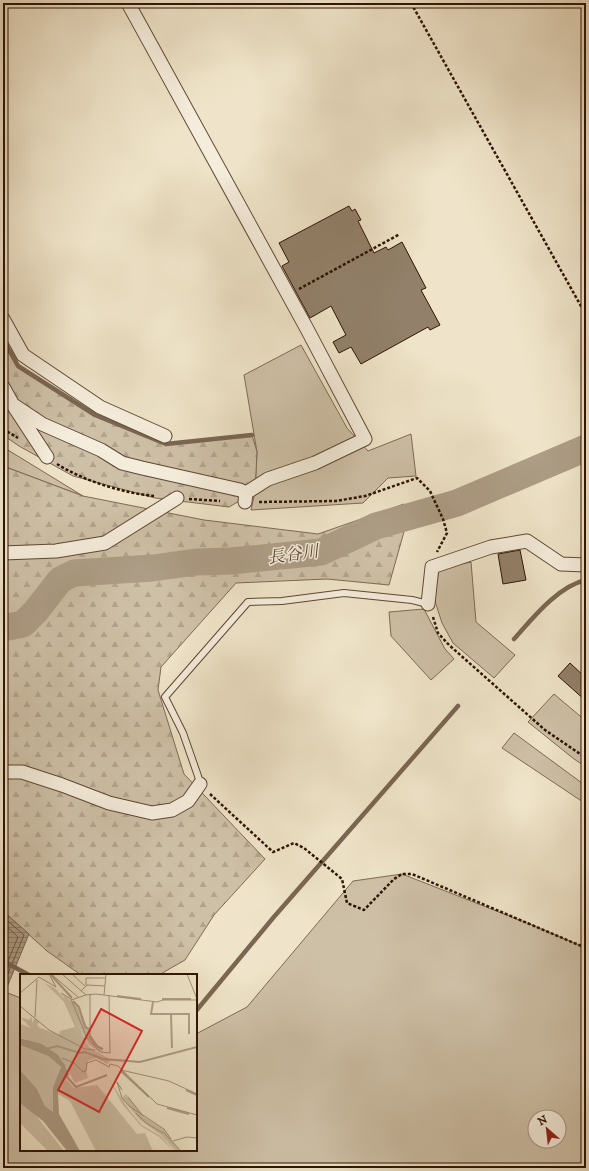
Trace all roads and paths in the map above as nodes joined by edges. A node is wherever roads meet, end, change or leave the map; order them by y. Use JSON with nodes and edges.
{"nodes":[{"id":1,"x":128,"y":3,"type":"edge"},
{"id":2,"x":411,"y":3,"type":"edge"},
{"id":3,"x":400,"y":234,"type":"dead end"},
{"id":4,"x":288,"y":295,"type":"junction"},
{"id":5,"x":586,"y":316,"type":"edge"},
{"id":6,"x":3,"y":319,"type":"edge"},
{"id":7,"x":3,"y":387,"type":"edge"},
{"id":8,"x":8,"y":401,"type":"edge"},
{"id":9,"x":165,"y":436,"type":"dead end"},
{"id":10,"x":47,"y":457,"type":"dead end"},
{"id":11,"x":430,"y":491,"type":"dead end"},
{"id":12,"x":177,"y":498,"type":"dead end"},
{"id":13,"x":3,"y":553,"type":"edge"},
{"id":14,"x":586,"y":565,"type":"edge"},
{"id":15,"x":432,"y":567,"type":"junction"},
{"id":16,"x":428,"y":604,"type":"junction"},
{"id":17,"x":586,"y":758,"type":"edge"},
{"id":18,"x":3,"y":772,"type":"edge"},
{"id":19,"x":200,"y":784,"type":"junction"},
{"id":20,"x":586,"y":948,"type":"edge"}],
"edges":[{"from":1,"to":4,"type":"street"},
{"from":2,"to":5,"type":"path"},
{"from":3,"to":4,"type":"path"},
{"from":4,"to":8,"type":"street"},
{"from":6,"to":9,"type":"street"},
{"from":7,"to":8,"type":"street"},
{"from":8,"to":10,"type":"street"},
{"from":11,"to":15,"type":"path"},
{"from":12,"to":13,"type":"street"},
{"from":14,"to":15,"type":"street"},
{"from":15,"to":16,"type":"street"},
{"from":16,"to":17,"type":"path"},
{"from":16,"to":19,"type":"lane"},
{"from":18,"to":19,"type":"street"},
{"from":19,"to":20,"type":"path"}]}
